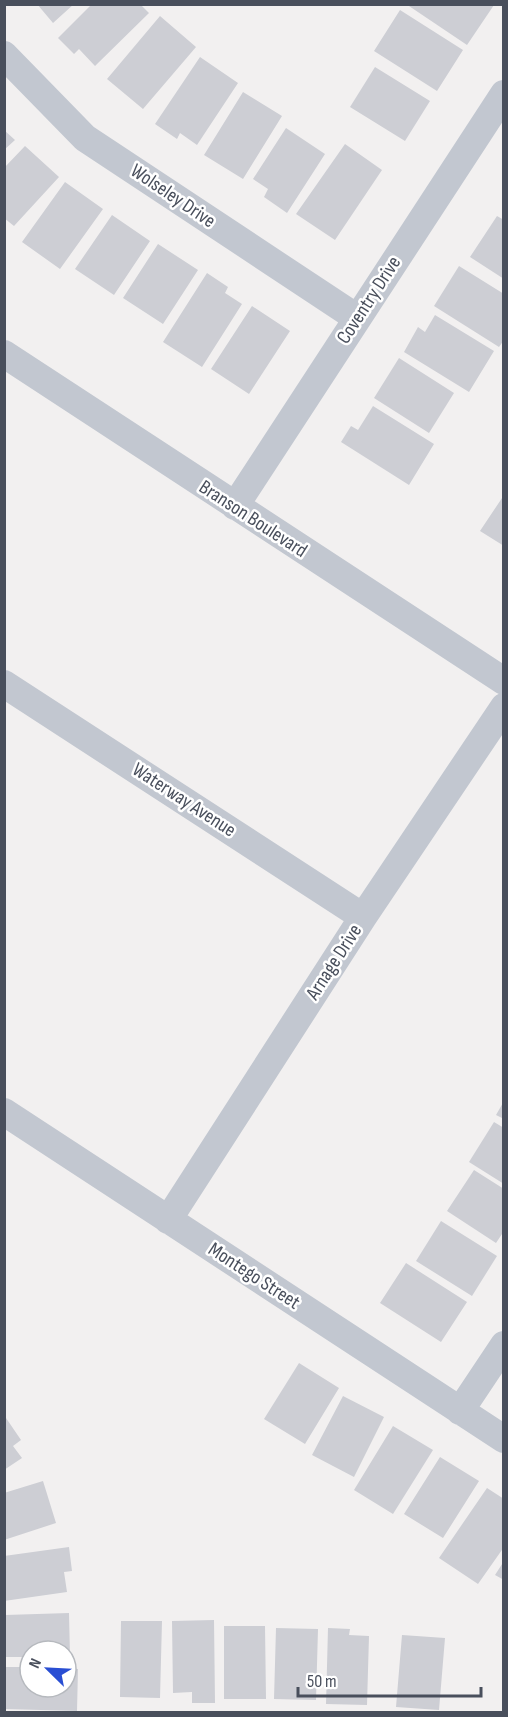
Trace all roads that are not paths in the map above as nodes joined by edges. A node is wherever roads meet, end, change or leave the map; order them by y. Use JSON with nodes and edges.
{"nodes":[{"id":1,"x":4,"y":55,"type":"edge"},
{"id":2,"x":504,"y":94,"type":"edge"},
{"id":3,"x":357,"y":318,"type":"junction"},
{"id":4,"x":4,"y":354,"type":"edge"},
{"id":5,"x":234,"y":506,"type":"junction"},
{"id":6,"x":504,"y":681,"type":"edge"},
{"id":7,"x":4,"y":684,"type":"edge"},
{"id":8,"x":504,"y":707,"type":"edge"},
{"id":9,"x":363,"y":917,"type":"junction"},
{"id":10,"x":4,"y":1113,"type":"edge"},
{"id":11,"x":168,"y":1220,"type":"junction"},
{"id":12,"x":504,"y":1345,"type":"edge"},
{"id":13,"x":460,"y":1411,"type":"junction"},
{"id":14,"x":504,"y":1439,"type":"edge"}],
"edges":[{"from":1,"to":3,"type":"street","name":"Wolseley Drive"},
{"from":2,"to":3,"type":"street","name":"Coventry Drive"},
{"from":3,"to":5,"type":"street","name":"Coventry Drive"},
{"from":4,"to":5,"type":"street","name":"Branson Boulevard"},
{"from":5,"to":6,"type":"street","name":"Branson Boulevard"},
{"from":7,"to":9,"type":"street","name":"Waterway Avenue"},
{"from":8,"to":9,"type":"street","name":"Arnage Drive"},
{"from":9,"to":11,"type":"street","name":"Arnage Drive"},
{"from":10,"to":11,"type":"street","name":"Montego Street"},
{"from":11,"to":13,"type":"street","name":"Montego Street"},
{"from":12,"to":13,"type":"street"},
{"from":13,"to":14,"type":"street","name":"Montego Street"}]}
